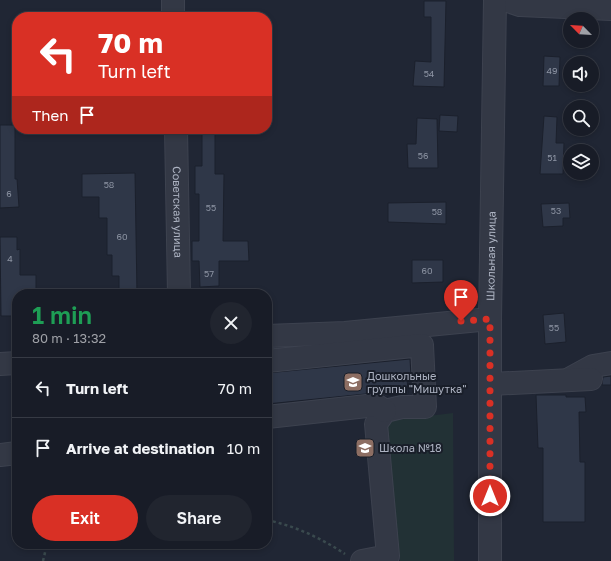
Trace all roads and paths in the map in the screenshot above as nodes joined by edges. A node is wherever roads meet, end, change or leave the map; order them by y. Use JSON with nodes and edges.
{"nodes":[{"id":1,"x":173,"y":0,"type":"edge"},
{"id":2,"x":495,"y":0,"type":"edge"},
{"id":3,"x":505,"y":0,"type":"edge"},
{"id":4,"x":611,"y":9,"type":"edge"},
{"id":5,"x":173,"y":12,"type":"edge"},
{"id":6,"x":176,"y":134,"type":"edge"},
{"id":7,"x":179,"y":289,"type":"edge"},
{"id":8,"x":490,"y":319,"type":"junction"},
{"id":9,"x":272,"y":336,"type":"edge"},
{"id":10,"x":272,"y":360,"type":"edge"},
{"id":11,"x":12,"y":363,"type":"edge"},
{"id":12,"x":611,"y":363,"type":"edge"},
{"id":13,"x":0,"y":364,"type":"edge"},
{"id":14,"x":568,"y":379,"type":"junction"},
{"id":15,"x":591,"y":379,"type":"dead end"},
{"id":16,"x":491,"y":384,"type":"junction"},
{"id":17,"x":385,"y":411,"type":"junction"},
{"id":18,"x":272,"y":415,"type":"edge"},
{"id":19,"x":12,"y":454,"type":"edge"},
{"id":20,"x":0,"y":455,"type":"edge"},
{"id":21,"x":272,"y":521,"type":"edge"},
{"id":22,"x":46,"y":549,"type":"edge"},
{"id":23,"x":356,"y":559,"type":"edge"},
{"id":24,"x":43,"y":561,"type":"edge"},
{"id":25,"x":490,"y":561,"type":"edge"}],
"edges":[{"from":1,"to":5,"type":"street"},
{"from":2,"to":8,"type":"street","name":"Школьная улица"},
{"from":3,"to":4,"type":"street"},
{"from":6,"to":7,"type":"street","name":"Советская улица"},
{"from":8,"to":9,"type":"street"},
{"from":8,"to":16,"type":"street","name":"Школьная улица"},
{"from":10,"to":17,"type":"street"},
{"from":11,"to":13,"type":"street"},
{"from":12,"to":14,"type":"street"},
{"from":14,"to":15,"type":"street"},
{"from":14,"to":16,"type":"street"},
{"from":16,"to":25,"type":"street","name":"Школьная улица"},
{"from":17,"to":18,"type":"street"},
{"from":17,"to":23,"type":"street"},
{"from":19,"to":20,"type":"street"},
{"from":21,"to":23,"type":"path"},
{"from":22,"to":24,"type":"path"}]}
